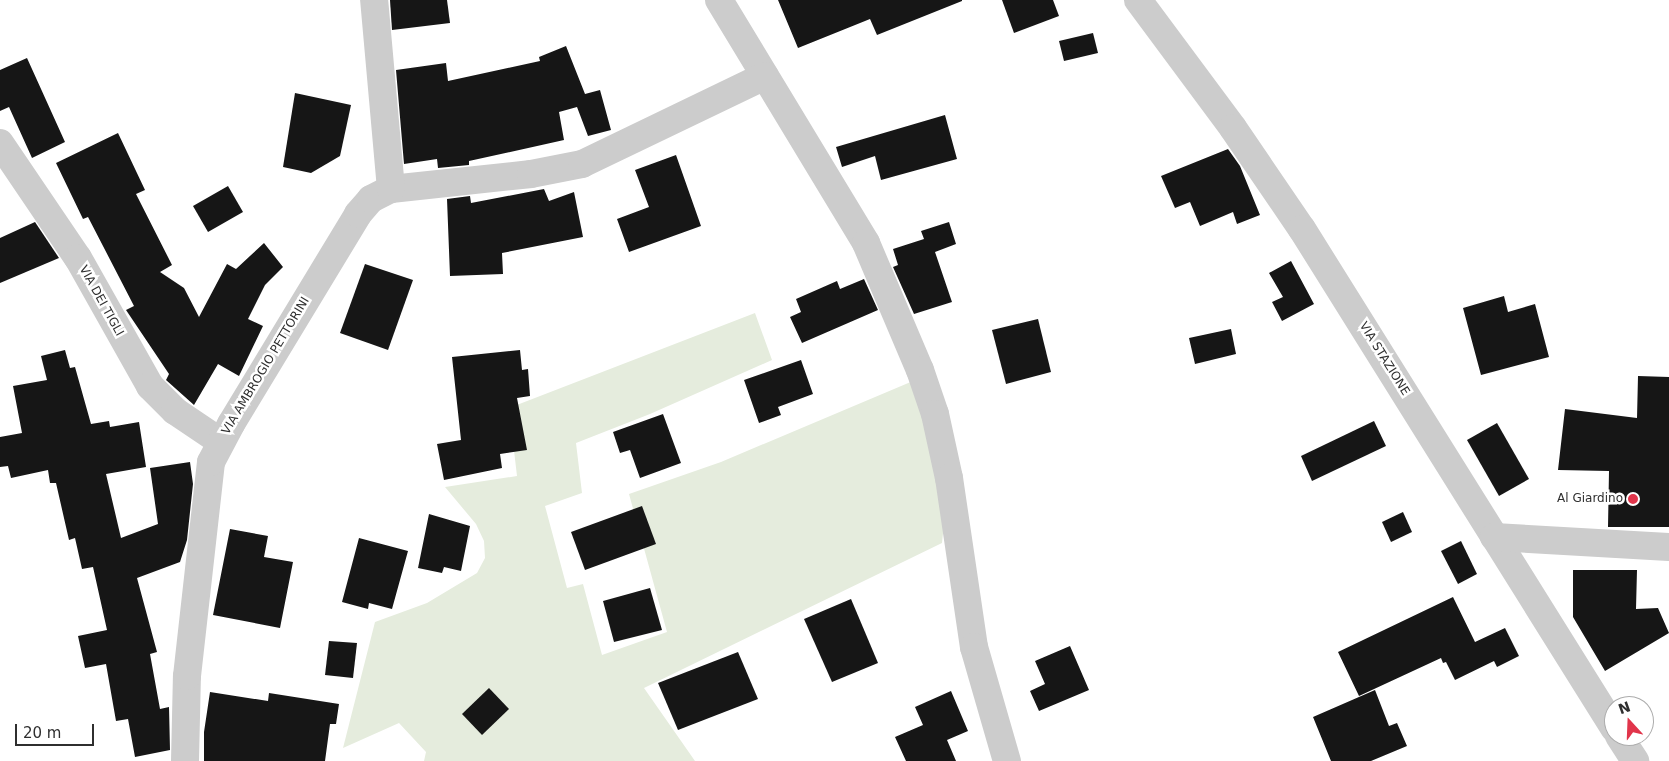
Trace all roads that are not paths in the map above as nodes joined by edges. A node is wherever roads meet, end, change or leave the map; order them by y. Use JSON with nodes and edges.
{"nodes":[{"id":1,"x":374,"y":0,"type":"edge"},
{"id":2,"x":719,"y":0,"type":"edge"},
{"id":3,"x":1138,"y":0,"type":"edge"},
{"id":4,"x":765,"y":76,"type":"junction"},
{"id":5,"x":0,"y":142,"type":"edge"},
{"id":6,"x":391,"y":189,"type":"junction"},
{"id":7,"x":221,"y":442,"type":"junction"},
{"id":8,"x":1494,"y":537,"type":"junction"},
{"id":9,"x":1669,"y":547,"type":"edge"},
{"id":10,"x":1604,"y":712,"type":"edge"},
{"id":11,"x":1625,"y":746,"type":"edge"},
{"id":12,"x":185,"y":761,"type":"edge"},
{"id":13,"x":1007,"y":761,"type":"edge"},
{"id":14,"x":1634,"y":761,"type":"edge"}],
"edges":[{"from":1,"to":6,"type":"street"},
{"from":2,"to":4,"type":"street"},
{"from":3,"to":8,"type":"street","name":"VIA STAZIONE"},
{"from":4,"to":6,"type":"street"},
{"from":4,"to":13,"type":"street"},
{"from":5,"to":7,"type":"street","name":"VIA DEI TIGLI"},
{"from":6,"to":7,"type":"street","name":"VIA AMBROGIO PETTORINI"},
{"from":7,"to":12,"type":"street","name":"VIA AMBROGIO PETTORINI"},
{"from":8,"to":9,"type":"street"},
{"from":8,"to":10,"type":"street","name":"VIA STAZIONE"},
{"from":11,"to":14,"type":"street"}]}
